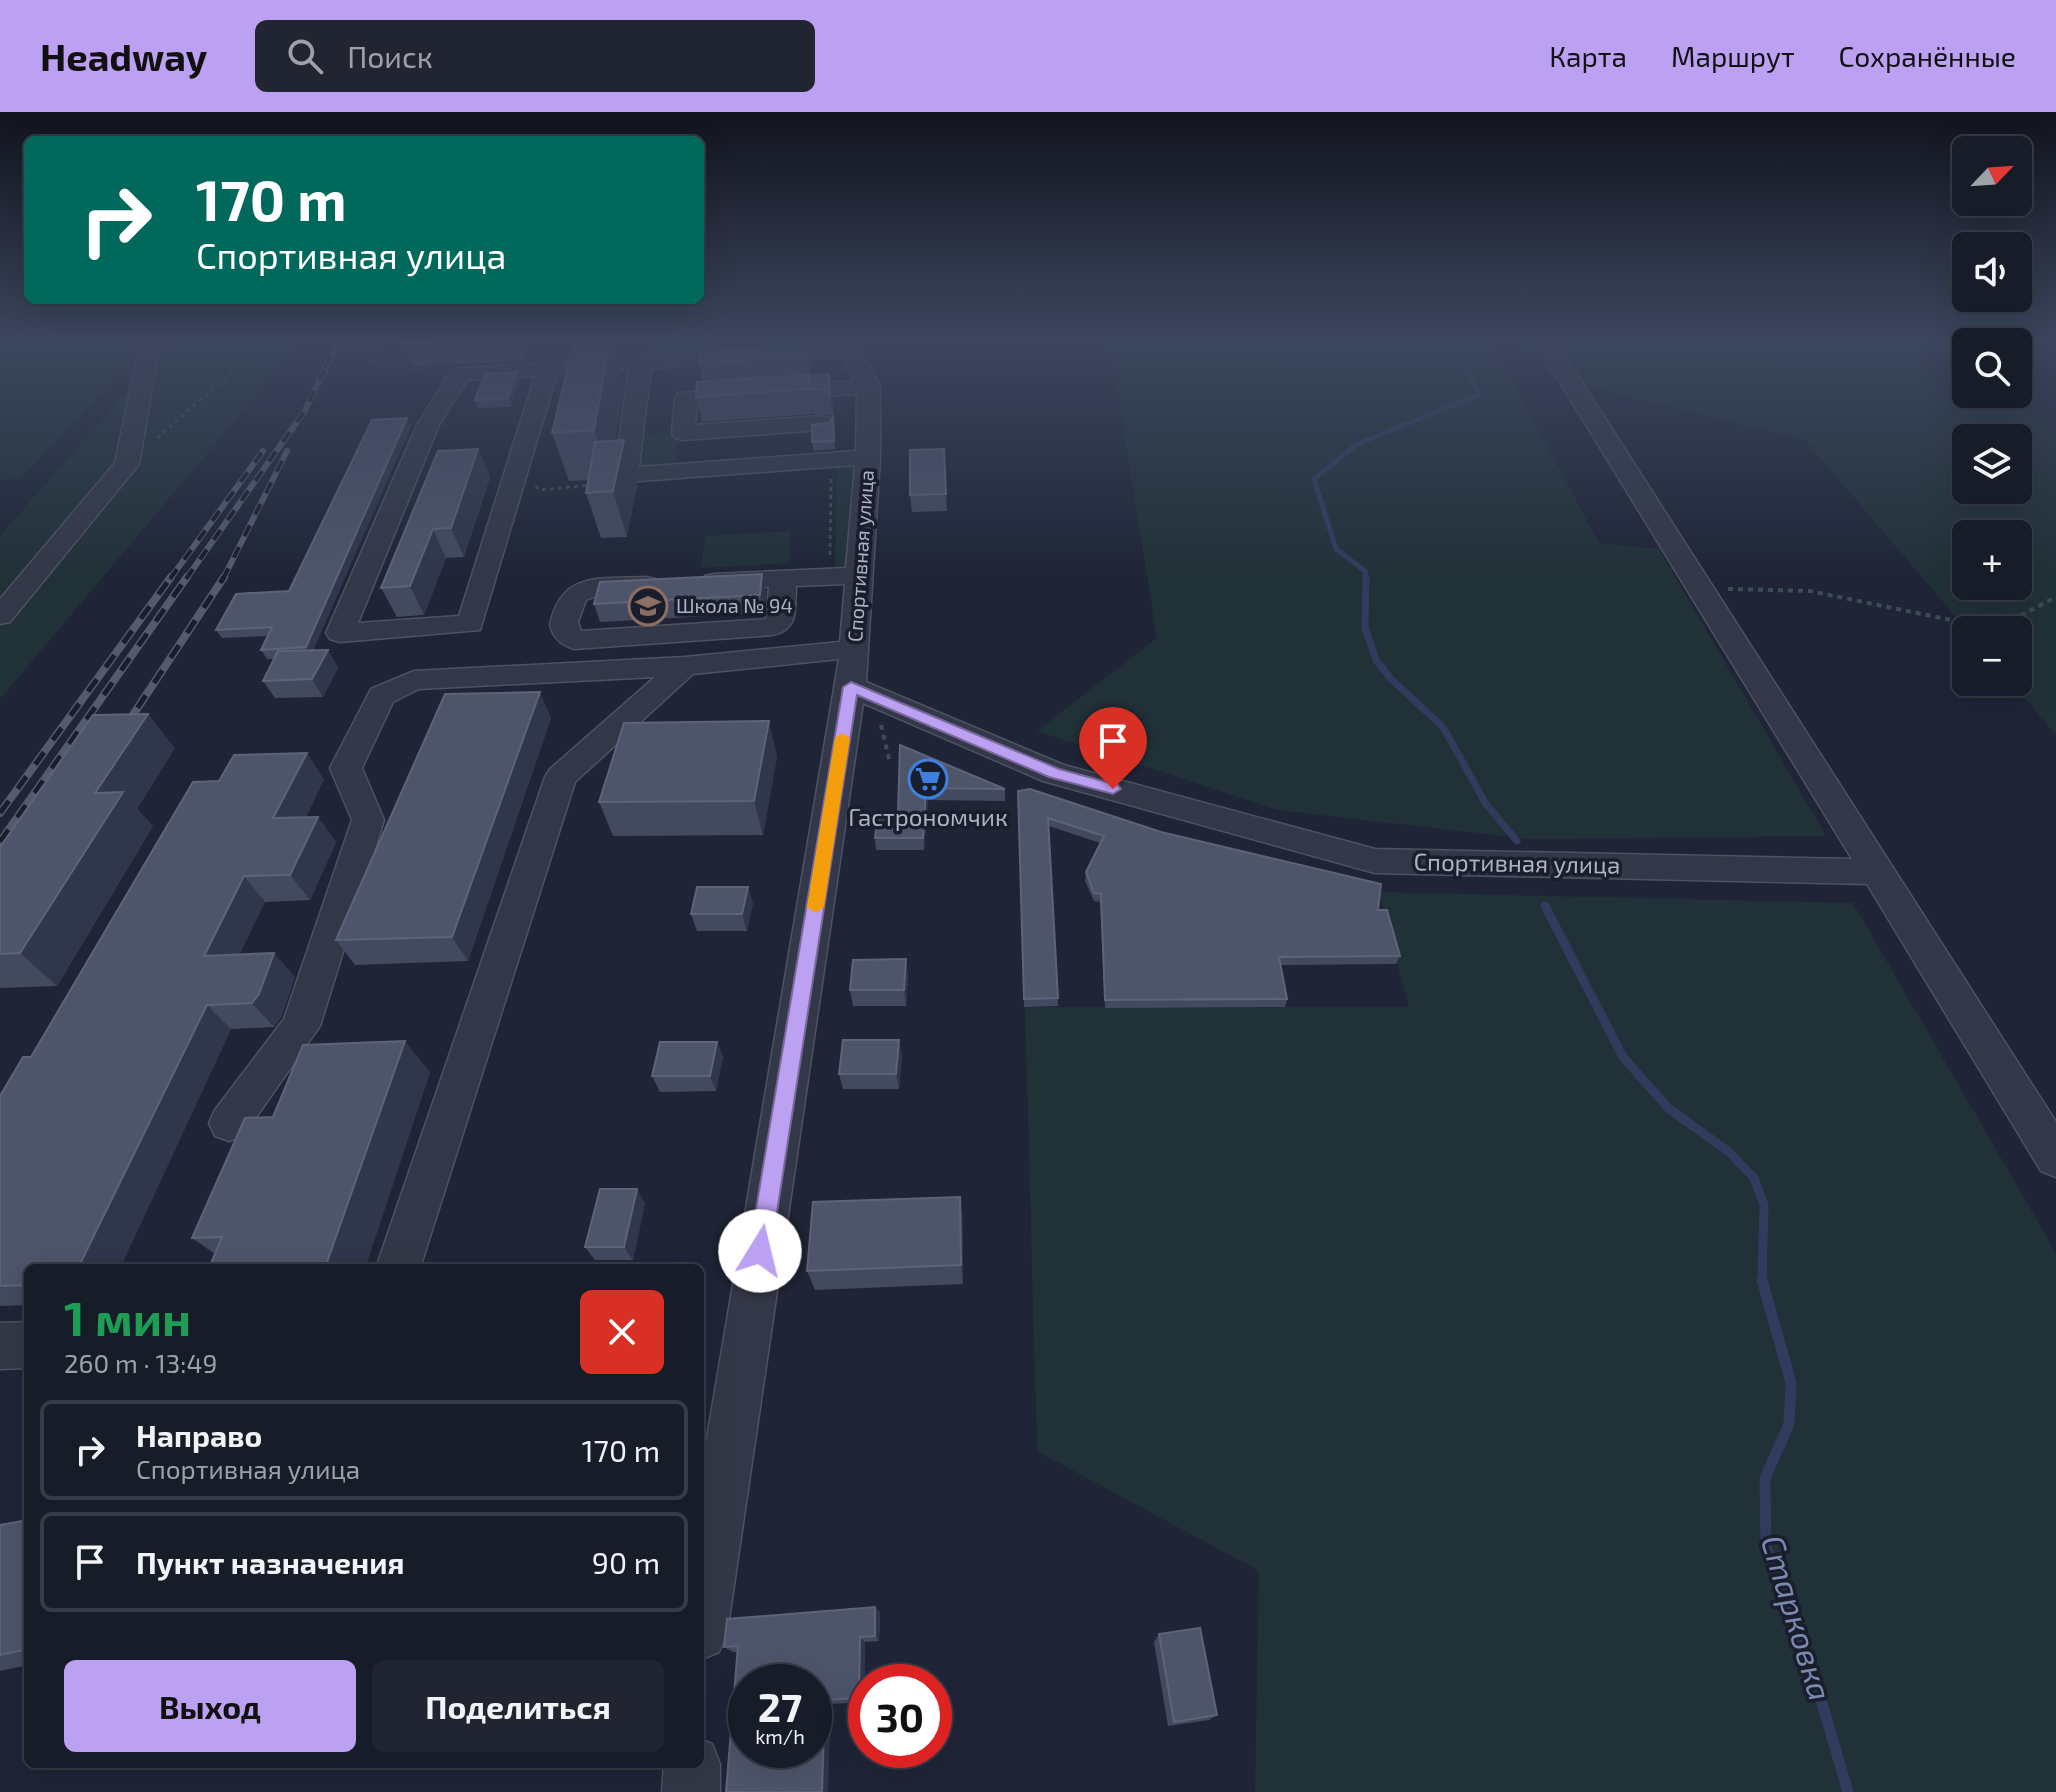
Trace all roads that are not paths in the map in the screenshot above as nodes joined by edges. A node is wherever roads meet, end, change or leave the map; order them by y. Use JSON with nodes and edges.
{"nodes":[{"id":1,"x":136,"y":418,"type":"edge"},
{"id":2,"x":432,"y":418,"type":"edge"},
{"id":3,"x":532,"y":418,"type":"edge"},
{"id":4,"x":634,"y":418,"type":"edge"},
{"id":5,"x":684,"y":418,"type":"edge"},
{"id":6,"x":869,"y":418,"type":"edge"},
{"id":7,"x":1594,"y":418,"type":"edge"},
{"id":8,"x":821,"y":423,"type":"edge"},
{"id":9,"x":868,"y":457,"type":"junction"},
{"id":10,"x":860,"y":575,"type":"junction"},
{"id":11,"x":783,"y":578,"type":"junction"},
{"id":12,"x":694,"y":583,"type":"edge"},
{"id":13,"x":665,"y":584,"type":"edge"},
{"id":14,"x":0,"y":616,"type":"edge"},
{"id":15,"x":685,"y":666,"type":"junction"},
{"id":16,"x":852,"y":668,"type":"junction"},
{"id":17,"x":1875,"y":872,"type":"junction"},
{"id":18,"x":229,"y":1123,"type":"dead end"},
{"id":19,"x":2056,"y":1158,"type":"edge"},
{"id":20,"x":399,"y":1264,"type":"edge"},
{"id":21,"x":24,"y":1345,"type":"edge"},
{"id":22,"x":0,"y":1346,"type":"edge"},
{"id":23,"x":704,"y":1605,"type":"edge"},
{"id":24,"x":692,"y":1768,"type":"edge"},
{"id":25,"x":691,"y":1792,"type":"edge"}],
"edges":[{"from":1,"to":14,"type":"street"},
{"from":2,"to":3,"type":"street"},
{"from":4,"to":9,"type":"street"},
{"from":5,"to":8,"type":"street"},
{"from":6,"to":9,"type":"street","name":"Спортивная улица"},
{"from":7,"to":17,"type":"street"},
{"from":9,"to":10,"type":"street","name":"Спортивная улица"},
{"from":10,"to":11,"type":"street"},
{"from":10,"to":16,"type":"street","name":"Спортивная улица"},
{"from":11,"to":12,"type":"street"},
{"from":11,"to":13,"type":"street"},
{"from":15,"to":16,"type":"street"},
{"from":15,"to":18,"type":"street"},
{"from":15,"to":20,"type":"street"},
{"from":16,"to":17,"type":"street","name":"Спортивная улица"},
{"from":16,"to":23,"type":"street","name":"Спортивная улица"},
{"from":17,"to":19,"type":"street"},
{"from":21,"to":22,"type":"street"},
{"from":24,"to":25,"type":"street"}]}
